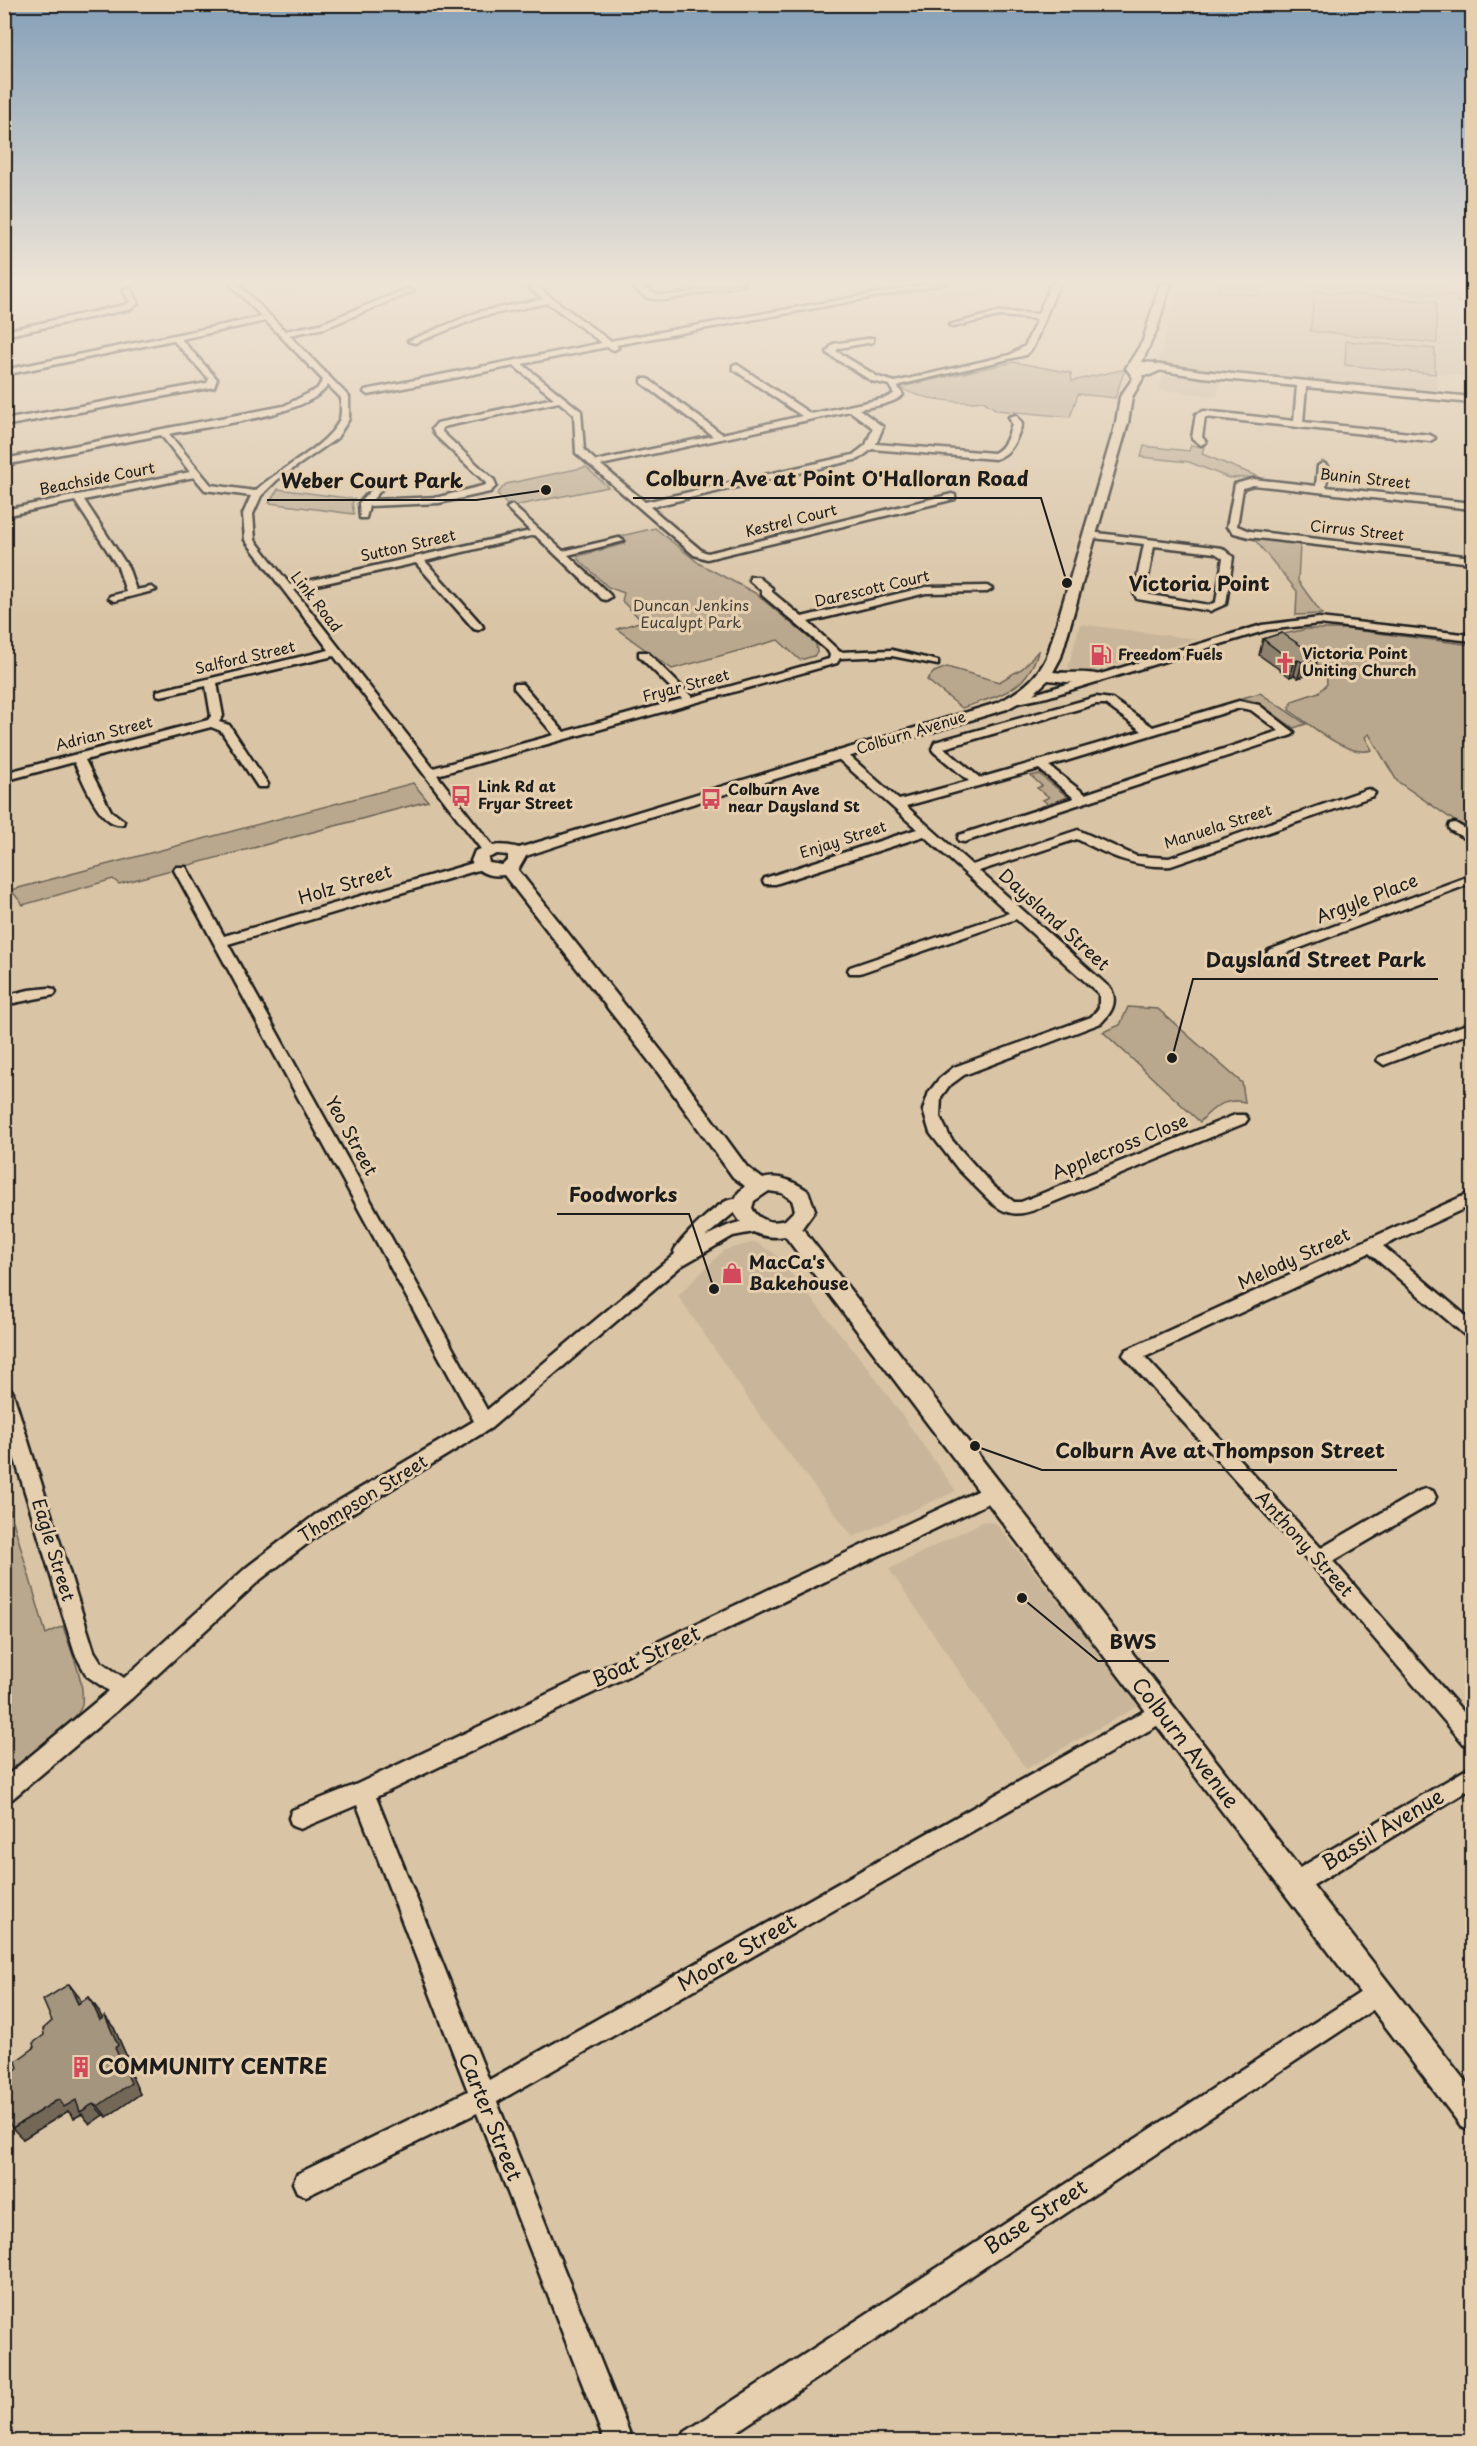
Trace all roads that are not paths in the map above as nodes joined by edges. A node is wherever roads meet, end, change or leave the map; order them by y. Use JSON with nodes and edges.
{"nodes":[{"id":1,"x":102,"y":398,"type":"edge"},
{"id":2,"x":140,"y":398,"type":"edge"},
{"id":3,"x":308,"y":398,"type":"edge"},
{"id":4,"x":354,"y":398,"type":"edge"},
{"id":5,"x":668,"y":398,"type":"edge"},
{"id":6,"x":781,"y":398,"type":"edge"},
{"id":7,"x":894,"y":398,"type":"edge"},
{"id":8,"x":1126,"y":398,"type":"edge"},
{"id":9,"x":1136,"y":398,"type":"edge"},
{"id":10,"x":1301,"y":398,"type":"edge"},
{"id":11,"x":1453,"y":398,"type":"edge"},
{"id":12,"x":561,"y":399,"type":"joint"},
{"id":13,"x":1473,"y":400,"type":"edge"},
{"id":14,"x":108,"y":404,"type":"junction"},
{"id":15,"x":852,"y":408,"type":"junction"},
{"id":16,"x":809,"y":417,"type":"junction"},
{"id":17,"x":1013,"y":417,"type":"dead end"},
{"id":18,"x":4,"y":423,"type":"edge"},
{"id":19,"x":1122,"y":423,"type":"junction"},
{"id":20,"x":1298,"y":424,"type":"junction"},
{"id":21,"x":163,"y":432,"type":"junction"},
{"id":22,"x":719,"y":436,"type":"junction"},
{"id":23,"x":1430,"y":438,"type":"dead end"},
{"id":24,"x":1201,"y":442,"type":"dead end"},
{"id":25,"x":870,"y":446,"type":"junction"},
{"id":26,"x":4,"y":462,"type":"edge"},
{"id":27,"x":594,"y":464,"type":"junction"},
{"id":28,"x":1323,"y":466,"type":"dead end"},
{"id":29,"x":196,"y":474,"type":"junction"},
{"id":30,"x":1321,"y":489,"type":"junction"},
{"id":31,"x":376,"y":490,"type":"dead end"},
{"id":32,"x":258,"y":494,"type":"junction"},
{"id":33,"x":952,"y":497,"type":"dead end"},
{"id":34,"x":78,"y":498,"type":"junction"},
{"id":35,"x":364,"y":503,"type":"junction"},
{"id":36,"x":642,"y":506,"type":"junction"},
{"id":37,"x":1473,"y":506,"type":"edge"},
{"id":38,"x":512,"y":508,"type":"dead end"},
{"id":39,"x":4,"y":513,"type":"edge"},
{"id":40,"x":363,"y":516,"type":"dead end"},
{"id":41,"x":537,"y":531,"type":"junction"},
{"id":42,"x":1238,"y":531,"type":"joint"},
{"id":43,"x":1089,"y":535,"type":"junction"},
{"id":44,"x":619,"y":541,"type":"dead end"},
{"id":45,"x":1150,"y":542,"type":"junction"},
{"id":46,"x":561,"y":554,"type":"junction"},
{"id":47,"x":418,"y":560,"type":"junction"},
{"id":48,"x":1473,"y":560,"type":"edge"},
{"id":49,"x":753,"y":579,"type":"dead end"},
{"id":50,"x":286,"y":589,"type":"junction"},
{"id":51,"x":987,"y":589,"type":"dead end"},
{"id":52,"x":151,"y":590,"type":"dead end"},
{"id":53,"x":132,"y":594,"type":"junction"},
{"id":54,"x":606,"y":597,"type":"dead end"},
{"id":55,"x":114,"y":598,"type":"dead end"},
{"id":56,"x":800,"y":621,"type":"junction"},
{"id":57,"x":478,"y":627,"type":"dead end"},
{"id":58,"x":1473,"y":638,"type":"edge"},
{"id":59,"x":336,"y":652,"type":"junction"},
{"id":60,"x":643,"y":654,"type":"dead end"},
{"id":61,"x":836,"y":655,"type":"junction"},
{"id":62,"x":934,"y":663,"type":"dead end"},
{"id":63,"x":1046,"y":675,"type":"junction"},
{"id":64,"x":1095,"y":678,"type":"junction"},
{"id":65,"x":211,"y":681,"type":"junction"},
{"id":66,"x":518,"y":686,"type":"dead end"},
{"id":67,"x":161,"y":693,"type":"dead end"},
{"id":68,"x":690,"y":701,"type":"junction"},
{"id":69,"x":1013,"y":701,"type":"junction"},
{"id":70,"x":212,"y":723,"type":"junction"},
{"id":71,"x":1152,"y":732,"type":"junction"},
{"id":72,"x":560,"y":735,"type":"junction"},
{"id":73,"x":840,"y":754,"type":"junction"},
{"id":74,"x":78,"y":758,"type":"junction"},
{"id":75,"x":1041,"y":765,"type":"junction"},
{"id":76,"x":430,"y":773,"type":"junction"},
{"id":77,"x":4,"y":777,"type":"edge"},
{"id":78,"x":978,"y":783,"type":"junction"},
{"id":79,"x":262,"y":784,"type":"dead end"},
{"id":80,"x":1369,"y":793,"type":"dead end"},
{"id":81,"x":1083,"y":799,"type":"junction"},
{"id":82,"x":897,"y":805,"type":"junction"},
{"id":83,"x":118,"y":821,"type":"dead end"},
{"id":84,"x":1455,"y":826,"type":"dead end"},
{"id":85,"x":925,"y":831,"type":"junction"},
{"id":86,"x":964,"y":838,"type":"dead end"},
{"id":87,"x":1473,"y":838,"type":"edge"},
{"id":88,"x":484,"y":857,"type":"junction"},
{"id":89,"x":512,"y":861,"type":"junction"},
{"id":90,"x":181,"y":870,"type":"dead end"},
{"id":91,"x":969,"y":870,"type":"junction"},
{"id":92,"x":1473,"y":879,"type":"edge"},
{"id":93,"x":770,"y":881,"type":"dead end"},
{"id":94,"x":1018,"y":914,"type":"junction"},
{"id":95,"x":222,"y":941,"type":"junction"},
{"id":96,"x":1274,"y":953,"type":"dead end"},
{"id":97,"x":855,"y":970,"type":"dead end"},
{"id":98,"x":49,"y":992,"type":"dead end"},
{"id":99,"x":4,"y":1001,"type":"edge"},
{"id":100,"x":1473,"y":1026,"type":"edge"},
{"id":101,"x":1384,"y":1060,"type":"dead end"},
{"id":102,"x":1240,"y":1119,"type":"dead end"},
{"id":103,"x":760,"y":1186,"type":"junction"},
{"id":104,"x":1473,"y":1198,"type":"edge"},
{"id":105,"x":742,"y":1205,"type":"junction"},
{"id":106,"x":1014,"y":1209,"type":"joint"},
{"id":107,"x":758,"y":1226,"type":"junction"},
{"id":108,"x":790,"y":1227,"type":"junction"},
{"id":109,"x":1371,"y":1245,"type":"junction"},
{"id":110,"x":675,"y":1262,"type":"junction"},
{"id":111,"x":1473,"y":1331,"type":"edge"},
{"id":112,"x":1132,"y":1355,"type":"joint"},
{"id":113,"x":4,"y":1393,"type":"edge"},
{"id":114,"x":485,"y":1423,"type":"junction"},
{"id":115,"x":992,"y":1492,"type":"junction"},
{"id":116,"x":1426,"y":1497,"type":"dead end"},
{"id":117,"x":1319,"y":1559,"type":"junction"},
{"id":118,"x":125,"y":1691,"type":"junction"},
{"id":119,"x":1162,"y":1712,"type":"junction"},
{"id":120,"x":1473,"y":1737,"type":"edge"},
{"id":121,"x":1473,"y":1776,"type":"edge"},
{"id":122,"x":363,"y":1791,"type":"junction"},
{"id":123,"x":4,"y":1792,"type":"edge"},
{"id":124,"x":300,"y":1818,"type":"dead end"},
{"id":125,"x":1294,"y":1884,"type":"junction"},
{"id":126,"x":1377,"y":1993,"type":"junction"},
{"id":127,"x":482,"y":2097,"type":"junction"},
{"id":128,"x":1473,"y":2115,"type":"edge"},
{"id":129,"x":306,"y":2183,"type":"dead end"},
{"id":130,"x":619,"y":2442,"type":"edge"},
{"id":131,"x":695,"y":2442,"type":"edge"}],
"edges":[{"from":1,"to":14,"type":"street"},
{"from":2,"to":14,"type":"street"},
{"from":3,"to":21,"type":"street"},
{"from":4,"to":32,"type":"street","name":"Link Road"},
{"from":5,"to":22,"type":"street"},
{"from":6,"to":16,"type":"street"},
{"from":7,"to":15,"type":"street"},
{"from":8,"to":19,"type":"main road","name":"Colburn Avenue"},
{"from":9,"to":19,"type":"main road","name":"Colburn Avenue"},
{"from":10,"to":20,"type":"street"},
{"from":11,"to":13,"type":"street"},
{"from":12,"to":27,"type":"street"},
{"from":12,"to":35,"type":"street"},
{"from":14,"to":18,"type":"street"},
{"from":15,"to":16,"type":"street"},
{"from":15,"to":25,"type":"street"},
{"from":16,"to":22,"type":"street"},
{"from":17,"to":25,"type":"street"},
{"from":19,"to":43,"type":"main road","name":"Colburn Avenue"},
{"from":20,"to":23,"type":"street"},
{"from":20,"to":24,"type":"street"},
{"from":21,"to":26,"type":"street"},
{"from":21,"to":29,"type":"street"},
{"from":22,"to":27,"type":"street"},
{"from":25,"to":36,"type":"street"},
{"from":27,"to":36,"type":"street"},
{"from":28,"to":30,"type":"street"},
{"from":29,"to":32,"type":"street"},
{"from":29,"to":34,"type":"street","name":"Beachside Court"},
{"from":30,"to":37,"type":"street","name":"Bunin Street"},
{"from":30,"to":42,"type":"street","name":"Bunin Street"},
{"from":31,"to":35,"type":"street"},
{"from":32,"to":50,"type":"street","name":"Link Road"},
{"from":33,"to":36,"type":"street","name":"Kestrel Court"},
{"from":34,"to":39,"type":"street","name":"Beachside Court"},
{"from":34,"to":53,"type":"street"},
{"from":35,"to":40,"type":"street"},
{"from":38,"to":41,"type":"street"},
{"from":41,"to":46,"type":"street"},
{"from":41,"to":47,"type":"street","name":"Sutton Street"},
{"from":42,"to":48,"type":"street","name":"Cirrus Street"},
{"from":43,"to":45,"type":"street"},
{"from":43,"to":63,"type":"main road","name":"Colburn Avenue"},
{"from":44,"to":46,"type":"street"},
{"from":45,"to":45,"type":"street"},
{"from":46,"to":54,"type":"street"},
{"from":47,"to":50,"type":"street","name":"Sutton Street"},
{"from":47,"to":57,"type":"street"},
{"from":49,"to":56,"type":"street"},
{"from":50,"to":59,"type":"street","name":"Link Road"},
{"from":51,"to":56,"type":"street","name":"Darescott Court"},
{"from":52,"to":53,"type":"street"},
{"from":53,"to":55,"type":"street"},
{"from":56,"to":61,"type":"street"},
{"from":58,"to":64,"type":"street"},
{"from":59,"to":65,"type":"street","name":"Salford Street"},
{"from":59,"to":76,"type":"street","name":"Link Road"},
{"from":60,"to":68,"type":"street"},
{"from":61,"to":62,"type":"street"},
{"from":61,"to":68,"type":"street","name":"Fryar Street"},
{"from":63,"to":64,"type":"main road"},
{"from":63,"to":69,"type":"main road","name":"Colburn Avenue"},
{"from":64,"to":69,"type":"street"},
{"from":65,"to":67,"type":"street","name":"Salford Street"},
{"from":65,"to":70,"type":"street"},
{"from":66,"to":72,"type":"street"},
{"from":68,"to":72,"type":"street","name":"Fryar Street"},
{"from":69,"to":73,"type":"main road","name":"Colburn Avenue"},
{"from":70,"to":74,"type":"street","name":"Adrian Street"},
{"from":70,"to":79,"type":"street"},
{"from":71,"to":75,"type":"street"},
{"from":71,"to":78,"type":"street"},
{"from":71,"to":81,"type":"street"},
{"from":72,"to":76,"type":"street","name":"Fryar Street"},
{"from":73,"to":82,"type":"street","name":"Daysland Street"},
{"from":73,"to":89,"type":"main road","name":"Colburn Avenue"},
{"from":74,"to":77,"type":"street","name":"Adrian Street"},
{"from":74,"to":83,"type":"street"},
{"from":75,"to":78,"type":"street"},
{"from":75,"to":81,"type":"street"},
{"from":76,"to":88,"type":"street","name":"Link Road"},
{"from":78,"to":82,"type":"street"},
{"from":80,"to":91,"type":"street","name":"Manuela Street"},
{"from":81,"to":86,"type":"street"},
{"from":82,"to":85,"type":"street","name":"Daysland Street"},
{"from":84,"to":87,"type":"street"},
{"from":85,"to":91,"type":"street","name":"Daysland Street"},
{"from":85,"to":93,"type":"street","name":"Enjay Street"},
{"from":88,"to":89,"type":"main road"},
{"from":88,"to":95,"type":"street","name":"Holz Street"},
{"from":89,"to":103,"type":"main road"},
{"from":90,"to":95,"type":"street","name":"Yeo Street"},
{"from":91,"to":94,"type":"street","name":"Daysland Street"},
{"from":92,"to":96,"type":"street","name":"Argyle Place"},
{"from":94,"to":97,"type":"street"},
{"from":94,"to":106,"type":"street","name":"Daysland Street"},
{"from":95,"to":114,"type":"street","name":"Yeo Street"},
{"from":98,"to":99,"type":"street"},
{"from":100,"to":101,"type":"street"},
{"from":102,"to":106,"type":"street","name":"Applecross Close"},
{"from":103,"to":105,"type":"main road"},
{"from":103,"to":108,"type":"main road"},
{"from":104,"to":109,"type":"street","name":"Melody Street"},
{"from":105,"to":107,"type":"main road"},
{"from":105,"to":110,"type":"street","name":"Thompson Street"},
{"from":107,"to":108,"type":"main road"},
{"from":107,"to":110,"type":"street","name":"Thompson Street"},
{"from":108,"to":115,"type":"main road","name":"Colburn Avenue"},
{"from":109,"to":111,"type":"street"},
{"from":109,"to":112,"type":"street","name":"Melody Street"},
{"from":110,"to":114,"type":"street","name":"Thompson Street"},
{"from":112,"to":117,"type":"street","name":"Anthony Street"},
{"from":113,"to":118,"type":"street","name":"Eagle Street"},
{"from":114,"to":118,"type":"street","name":"Thompson Street"},
{"from":115,"to":119,"type":"main road","name":"Colburn Avenue"},
{"from":115,"to":122,"type":"street","name":"Boat Street"},
{"from":116,"to":117,"type":"street"},
{"from":117,"to":120,"type":"street","name":"Anthony Street"},
{"from":118,"to":123,"type":"street","name":"Thompson Street"},
{"from":119,"to":125,"type":"main road","name":"Colburn Avenue"},
{"from":119,"to":127,"type":"street","name":"Moore Street"},
{"from":121,"to":125,"type":"street","name":"Bassil Avenue"},
{"from":122,"to":124,"type":"street","name":"Boat Street"},
{"from":122,"to":127,"type":"street","name":"Carter Street"},
{"from":125,"to":126,"type":"main road","name":"Colburn Avenue"},
{"from":126,"to":128,"type":"main road","name":"Colburn Avenue"},
{"from":126,"to":131,"type":"street","name":"Base Street"},
{"from":127,"to":129,"type":"street","name":"Moore Street"},
{"from":127,"to":130,"type":"street","name":"Carter Street"}]}
